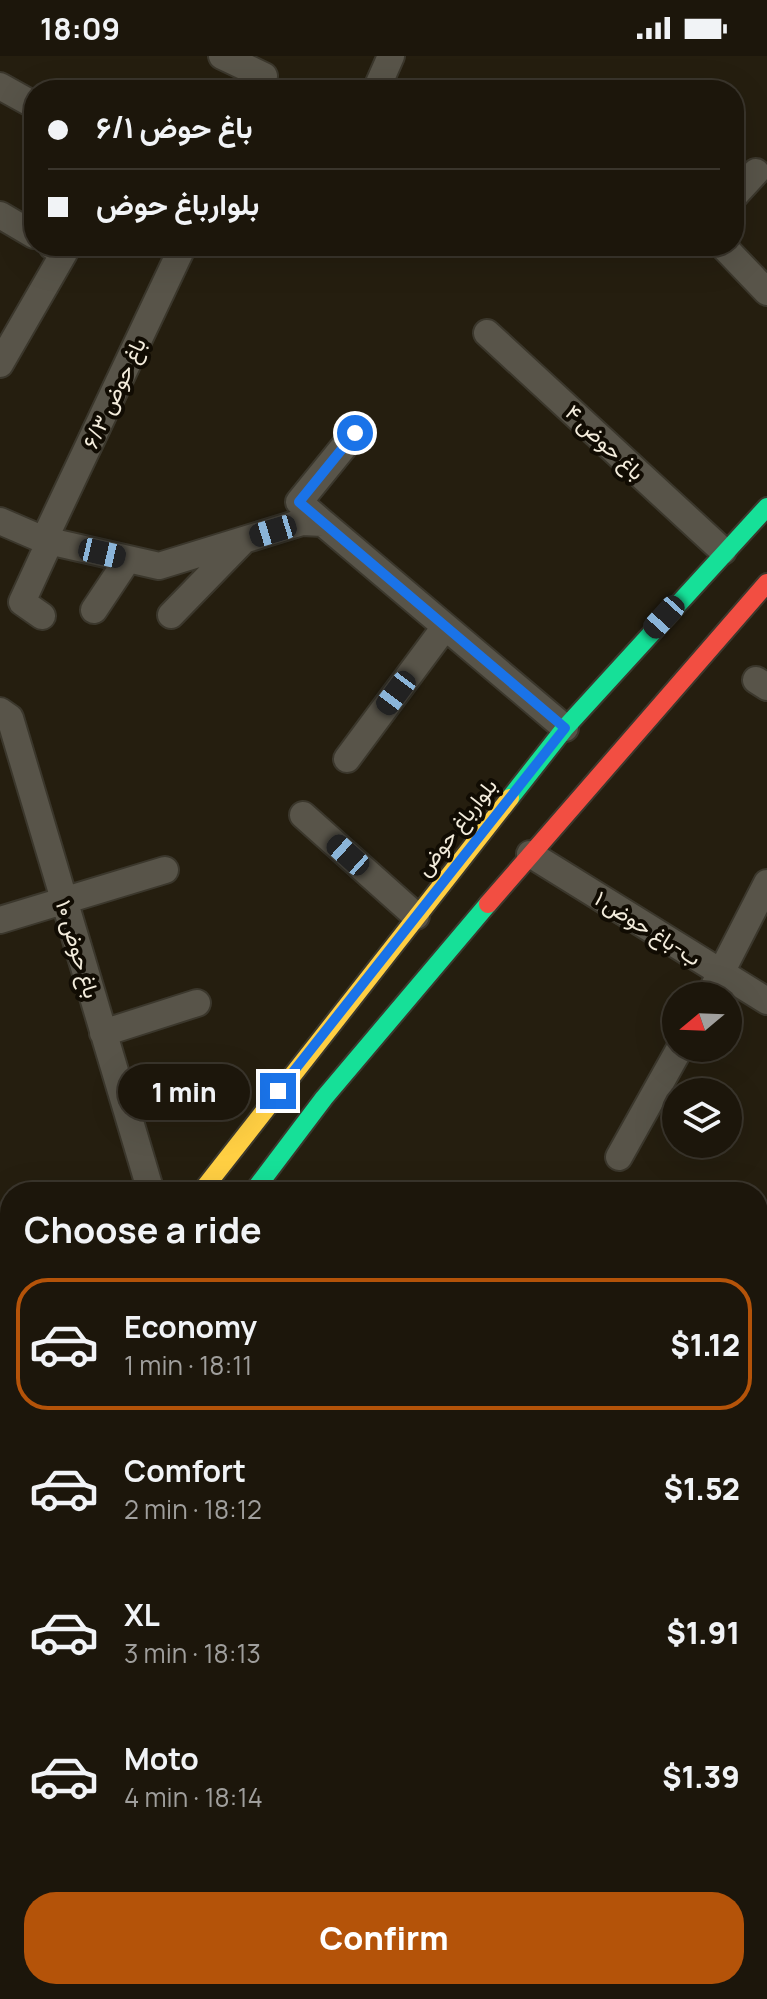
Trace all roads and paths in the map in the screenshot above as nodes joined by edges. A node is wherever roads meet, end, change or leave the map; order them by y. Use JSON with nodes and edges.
{"nodes":[{"id":1,"x":222,"y":56,"type":"edge"},
{"id":2,"x":391,"y":56,"type":"edge"},
{"id":3,"x":265,"y":74,"type":"edge"},
{"id":4,"x":380,"y":80,"type":"edge"},
{"id":5,"x":0,"y":86,"type":"edge"},
{"id":6,"x":24,"y":99,"type":"edge"},
{"id":7,"x":756,"y":172,"type":"dead end"},
{"id":8,"x":744,"y":185,"type":"edge"},
{"id":9,"x":0,"y":215,"type":"edge"},
{"id":10,"x":24,"y":229,"type":"edge"},
{"id":11,"x":62,"y":256,"type":"edge"},
{"id":12,"x":178,"y":256,"type":"edge"},
{"id":13,"x":733,"y":256,"type":"edge"},
{"id":14,"x":767,"y":292,"type":"edge"},
{"id":15,"x":487,"y":333,"type":"dead end"},
{"id":16,"x":0,"y":364,"type":"edge"},
{"id":17,"x":355,"y":433,"type":"dead end"},
{"id":18,"x":767,"y":507,"type":"edge"},
{"id":19,"x":0,"y":521,"type":"edge"},
{"id":20,"x":323,"y":523,"type":"junction"},
{"id":21,"x":244,"y":539,"type":"junction"},
{"id":22,"x":47,"y":541,"type":"junction"},
{"id":23,"x":723,"y":551,"type":"junction"},
{"id":24,"x":128,"y":559,"type":"junction"},
{"id":25,"x":767,"y":583,"type":"edge"},
{"id":26,"x":94,"y":610,"type":"dead end"},
{"id":27,"x":171,"y":615,"type":"dead end"},
{"id":28,"x":42,"y":616,"type":"dead end"},
{"id":29,"x":445,"y":627,"type":"junction"},
{"id":30,"x":0,"y":711,"type":"edge"},
{"id":31,"x":565,"y":728,"type":"junction"},
{"id":32,"x":347,"y":759,"type":"dead end"},
{"id":33,"x":303,"y":815,"type":"dead end"},
{"id":34,"x":530,"y":854,"type":"junction"},
{"id":35,"x":165,"y":870,"type":"dead end"},
{"id":36,"x":767,"y":883,"type":"edge"},
{"id":37,"x":63,"y":900,"type":"junction"},
{"id":38,"x":416,"y":916,"type":"junction"},
{"id":39,"x":0,"y":920,"type":"edge"},
{"id":40,"x":712,"y":982,"type":"edge"},
{"id":41,"x":718,"y":982,"type":"edge"},
{"id":42,"x":742,"y":993,"type":"edge"},
{"id":43,"x":767,"y":1001,"type":"edge"},
{"id":44,"x":197,"y":1003,"type":"dead end"},
{"id":45,"x":103,"y":1033,"type":"junction"},
{"id":46,"x":672,"y":1062,"type":"edge"},
{"id":47,"x":278,"y":1091,"type":"junction"},
{"id":48,"x":312,"y":1114,"type":"junction"},
{"id":49,"x":619,"y":1157,"type":"dead end"},
{"id":50,"x":148,"y":1182,"type":"edge"},
{"id":51,"x":209,"y":1182,"type":"edge"},
{"id":52,"x":261,"y":1182,"type":"edge"}],
"edges":[{"from":1,"to":3,"type":"street"},
{"from":2,"to":4,"type":"street"},
{"from":5,"to":6,"type":"street"},
{"from":7,"to":8,"type":"street"},
{"from":9,"to":10,"type":"street"},
{"from":11,"to":16,"type":"street"},
{"from":12,"to":22,"type":"street","name":"۶/۳ باغ حوض"},
{"from":13,"to":14,"type":"street"},
{"from":15,"to":23,"type":"street","name":"۴ باغ حوض"},
{"from":17,"to":20,"type":"street"},
{"from":18,"to":23,"type":"main road","name":"بلوارباغ حوض"},
{"from":19,"to":22,"type":"street"},
{"from":20,"to":21,"type":"street"},
{"from":20,"to":29,"type":"street"},
{"from":21,"to":24,"type":"street"},
{"from":21,"to":27,"type":"street"},
{"from":22,"to":24,"type":"street"},
{"from":22,"to":28,"type":"street","name":"۶/۳ باغ حوض"},
{"from":23,"to":31,"type":"main road","name":"بلوارباغ حوض"},
{"from":24,"to":26,"type":"street"},
{"from":25,"to":34,"type":"main road"},
{"from":29,"to":31,"type":"street"},
{"from":29,"to":32,"type":"street"},
{"from":30,"to":37,"type":"street","name":"۱۰ باغ حوض"},
{"from":31,"to":38,"type":"main road","name":"بلوارباغ حوض"},
{"from":33,"to":38,"type":"street"},
{"from":34,"to":40,"type":"street","name":"۱ ب-باغ حوض"},
{"from":34,"to":48,"type":"main road"},
{"from":35,"to":37,"type":"street"},
{"from":36,"to":41,"type":"street"},
{"from":37,"to":39,"type":"street"},
{"from":37,"to":45,"type":"street","name":"۱۰ باغ حوض"},
{"from":38,"to":47,"type":"main road","name":"بلوارباغ حوض"},
{"from":42,"to":43,"type":"street","name":"۱ ب-باغ حوض"},
{"from":44,"to":45,"type":"street"},
{"from":45,"to":50,"type":"street","name":"۱۰ باغ حوض"},
{"from":46,"to":49,"type":"street"},
{"from":47,"to":48,"type":"main road"},
{"from":47,"to":51,"type":"main road","name":"بلوارباغ حوض"},
{"from":48,"to":52,"type":"main road"}]}
